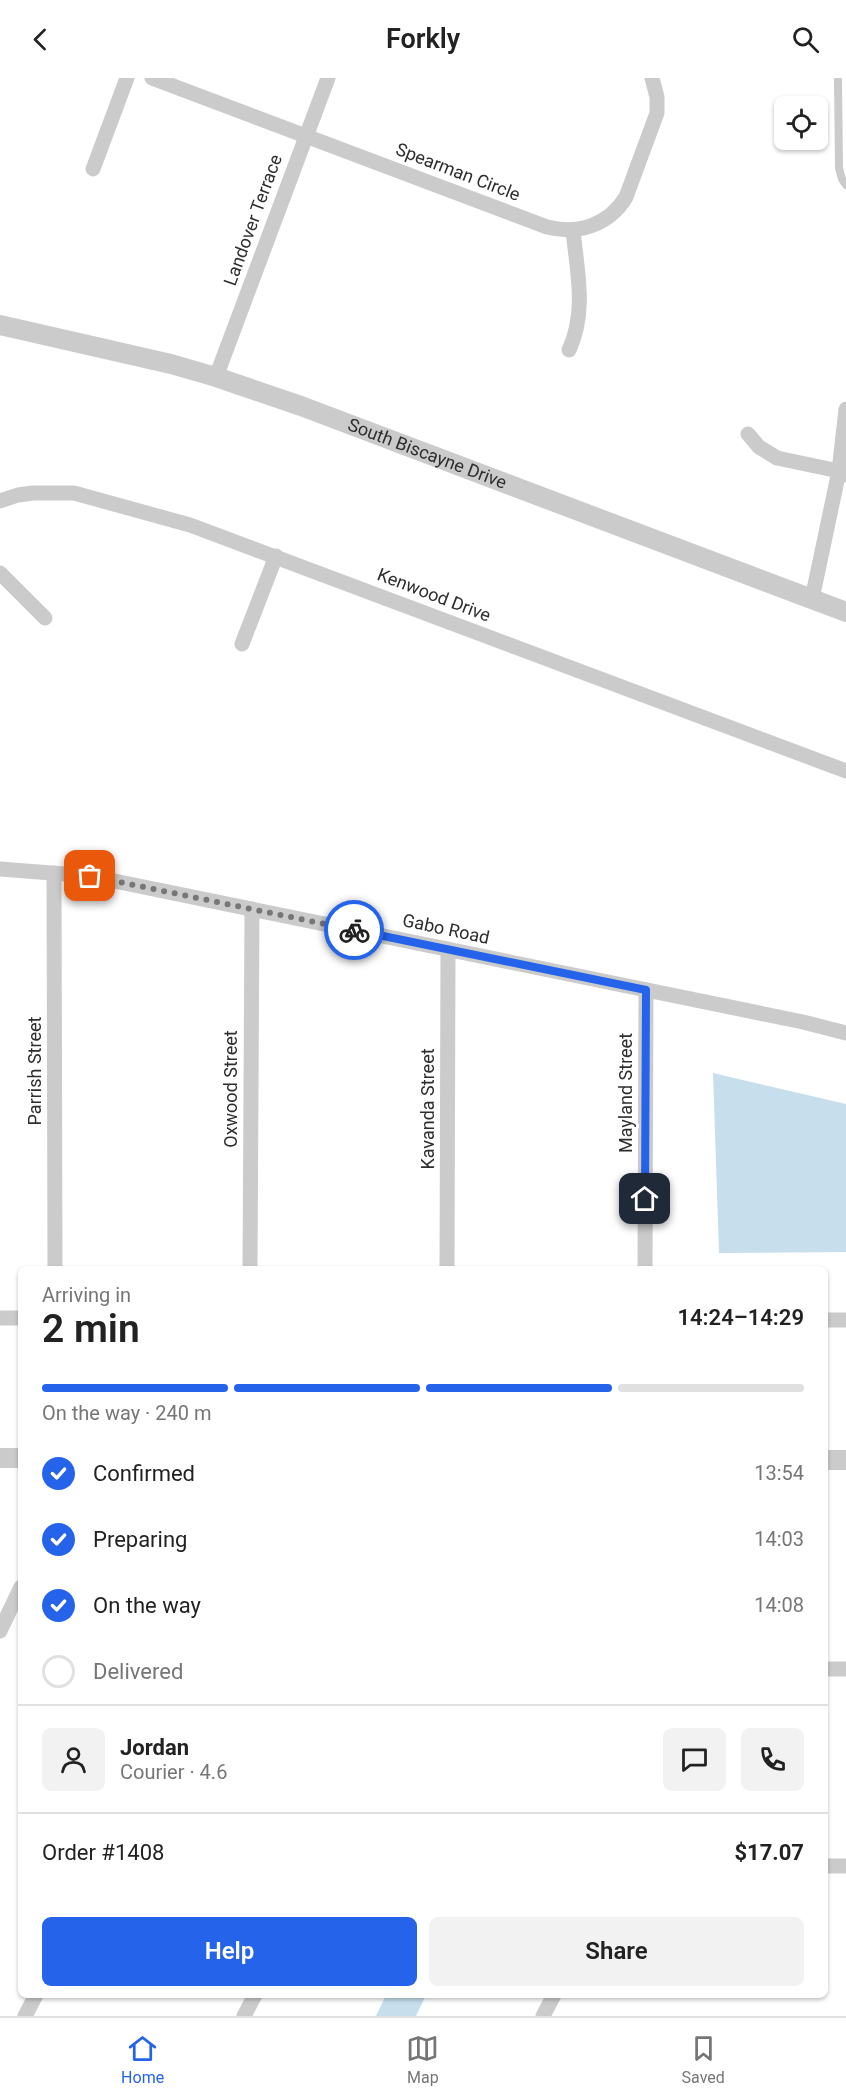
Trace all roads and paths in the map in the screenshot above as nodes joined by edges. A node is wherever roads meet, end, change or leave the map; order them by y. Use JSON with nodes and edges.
{"nodes":[{"id":1,"x":127,"y":78,"type":"edge"},
{"id":2,"x":152,"y":78,"type":"edge"},
{"id":3,"x":328,"y":78,"type":"edge"},
{"id":4,"x":652,"y":78,"type":"edge"},
{"id":5,"x":838,"y":80,"type":"dead end"},
{"id":6,"x":305,"y":136,"type":"junction"},
{"id":7,"x":93,"y":169,"type":"dead end"},
{"id":8,"x":846,"y":185,"type":"edge"},
{"id":9,"x":573,"y":230,"type":"junction"},
{"id":10,"x":0,"y":325,"type":"edge"},
{"id":11,"x":568,"y":350,"type":"dead end"},
{"id":12,"x":216,"y":376,"type":"junction"},
{"id":13,"x":846,"y":409,"type":"edge"},
{"id":14,"x":748,"y":434,"type":"dead end"},
{"id":15,"x":842,"y":473,"type":"edge"},
{"id":16,"x":0,"y":501,"type":"edge"},
{"id":17,"x":276,"y":556,"type":"junction"},
{"id":18,"x":0,"y":573,"type":"edge"},
{"id":19,"x":812,"y":599,"type":"junction"},
{"id":20,"x":846,"y":612,"type":"edge"},
{"id":21,"x":45,"y":618,"type":"dead end"},
{"id":22,"x":242,"y":644,"type":"dead end"},
{"id":23,"x":846,"y":771,"type":"edge"},
{"id":24,"x":0,"y":869,"type":"edge"},
{"id":25,"x":54,"y":873,"type":"junction"},
{"id":26,"x":252,"y":909,"type":"junction"},
{"id":27,"x":448,"y":949,"type":"junction"},
{"id":28,"x":646,"y":990,"type":"junction"},
{"id":29,"x":846,"y":1033,"type":"edge"},
{"id":30,"x":55,"y":1266,"type":"edge"},
{"id":31,"x":250,"y":1266,"type":"edge"},
{"id":32,"x":447,"y":1266,"type":"edge"},
{"id":33,"x":645,"y":1266,"type":"edge"},
{"id":34,"x":0,"y":1318,"type":"edge"},
{"id":35,"x":18,"y":1318,"type":"edge"},
{"id":36,"x":828,"y":1320,"type":"edge"},
{"id":37,"x":846,"y":1320,"type":"edge"},
{"id":38,"x":0,"y":1458,"type":"edge"},
{"id":39,"x":18,"y":1458,"type":"edge"},
{"id":40,"x":828,"y":1460,"type":"edge"},
{"id":41,"x":846,"y":1460,"type":"edge"},
{"id":42,"x":18,"y":1593,"type":"edge"},
{"id":43,"x":0,"y":1631,"type":"edge"},
{"id":44,"x":828,"y":1668,"type":"edge"},
{"id":45,"x":846,"y":1669,"type":"edge"},
{"id":46,"x":828,"y":1866,"type":"edge"},
{"id":47,"x":846,"y":1866,"type":"edge"},
{"id":48,"x":34,"y":1998,"type":"edge"},
{"id":49,"x":253,"y":1998,"type":"edge"},
{"id":50,"x":552,"y":1998,"type":"edge"},
{"id":51,"x":25,"y":2016,"type":"edge"},
{"id":52,"x":244,"y":2016,"type":"edge"},
{"id":53,"x":543,"y":2016,"type":"edge"}],
"edges":[{"from":1,"to":7,"type":"street"},
{"from":2,"to":6,"type":"street","name":"Spearman Circle"},
{"from":3,"to":6,"type":"street","name":"Landover Terrace"},
{"from":4,"to":9,"type":"street","name":"Spearman Circle"},
{"from":5,"to":8,"type":"lane"},
{"from":6,"to":9,"type":"street","name":"Spearman Circle"},
{"from":6,"to":12,"type":"street","name":"Landover Terrace"},
{"from":9,"to":11,"type":"street"},
{"from":10,"to":12,"type":"street","name":"South Biscayne Drive"},
{"from":12,"to":19,"type":"street","name":"South Biscayne Drive"},
{"from":13,"to":15,"type":"street"},
{"from":14,"to":15,"type":"street"},
{"from":15,"to":19,"type":"street"},
{"from":16,"to":17,"type":"street","name":"Kenwood Drive"},
{"from":17,"to":22,"type":"street"},
{"from":17,"to":23,"type":"street","name":"Kenwood Drive"},
{"from":18,"to":21,"type":"street"},
{"from":19,"to":20,"type":"street","name":"South Biscayne Drive"},
{"from":24,"to":25,"type":"street","name":"Gabo Road"},
{"from":25,"to":26,"type":"street","name":"Gabo Road"},
{"from":25,"to":30,"type":"street","name":"Parrish Street"},
{"from":26,"to":27,"type":"street","name":"Gabo Road"},
{"from":26,"to":31,"type":"street","name":"Oxwood Street"},
{"from":27,"to":28,"type":"street","name":"Gabo Road"},
{"from":27,"to":32,"type":"street","name":"Kavanda Street"},
{"from":28,"to":29,"type":"street","name":"Gabo Road"},
{"from":28,"to":33,"type":"street","name":"Mayland Street"},
{"from":34,"to":35,"type":"street"},
{"from":36,"to":37,"type":"street"},
{"from":38,"to":39,"type":"street"},
{"from":40,"to":41,"type":"street"},
{"from":42,"to":43,"type":"street"},
{"from":44,"to":45,"type":"street"},
{"from":46,"to":47,"type":"street"},
{"from":48,"to":51,"type":"street"},
{"from":49,"to":52,"type":"street"},
{"from":50,"to":53,"type":"street"}]}
